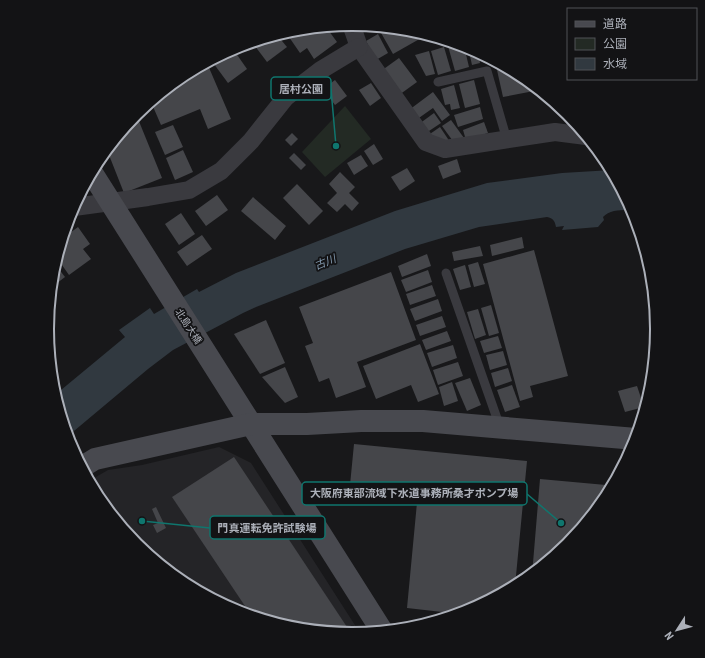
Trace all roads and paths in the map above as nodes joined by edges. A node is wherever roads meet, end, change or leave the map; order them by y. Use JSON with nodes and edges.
{"nodes":[{"id":1,"x":354,"y":31,"type":"edge"},
{"id":2,"x":359,"y":46,"type":"junction"},
{"id":3,"x":438,"y":82,"type":"dead end"},
{"id":4,"x":579,"y":135,"type":"edge"},
{"id":5,"x":507,"y":140,"type":"junction"},
{"id":6,"x":95,"y":178,"type":"edge"},
{"id":7,"x":110,"y":202,"type":"junction"},
{"id":8,"x":81,"y":206,"type":"edge"},
{"id":9,"x":446,"y":273,"type":"dead end"},
{"id":10,"x":251,"y":424,"type":"junction"},
{"id":11,"x":500,"y":428,"type":"junction"},
{"id":12,"x":629,"y":439,"type":"edge"},
{"id":13,"x":87,"y":464,"type":"edge"},
{"id":14,"x":378,"y":625,"type":"edge"}],
"edges":[{"from":1,"to":2,"type":"street"},
{"from":2,"to":5,"type":"street"},
{"from":2,"to":7,"type":"street"},
{"from":3,"to":5,"type":"lane"},
{"from":4,"to":5,"type":"street"},
{"from":6,"to":7,"type":"street","name":"北島大橋"},
{"from":7,"to":8,"type":"street"},
{"from":7,"to":10,"type":"street","name":"北島大橋"},
{"from":9,"to":11,"type":"lane"},
{"from":10,"to":11,"type":"street"},
{"from":10,"to":13,"type":"street"},
{"from":10,"to":14,"type":"street","name":"北島大橋"},
{"from":11,"to":12,"type":"street"}]}
